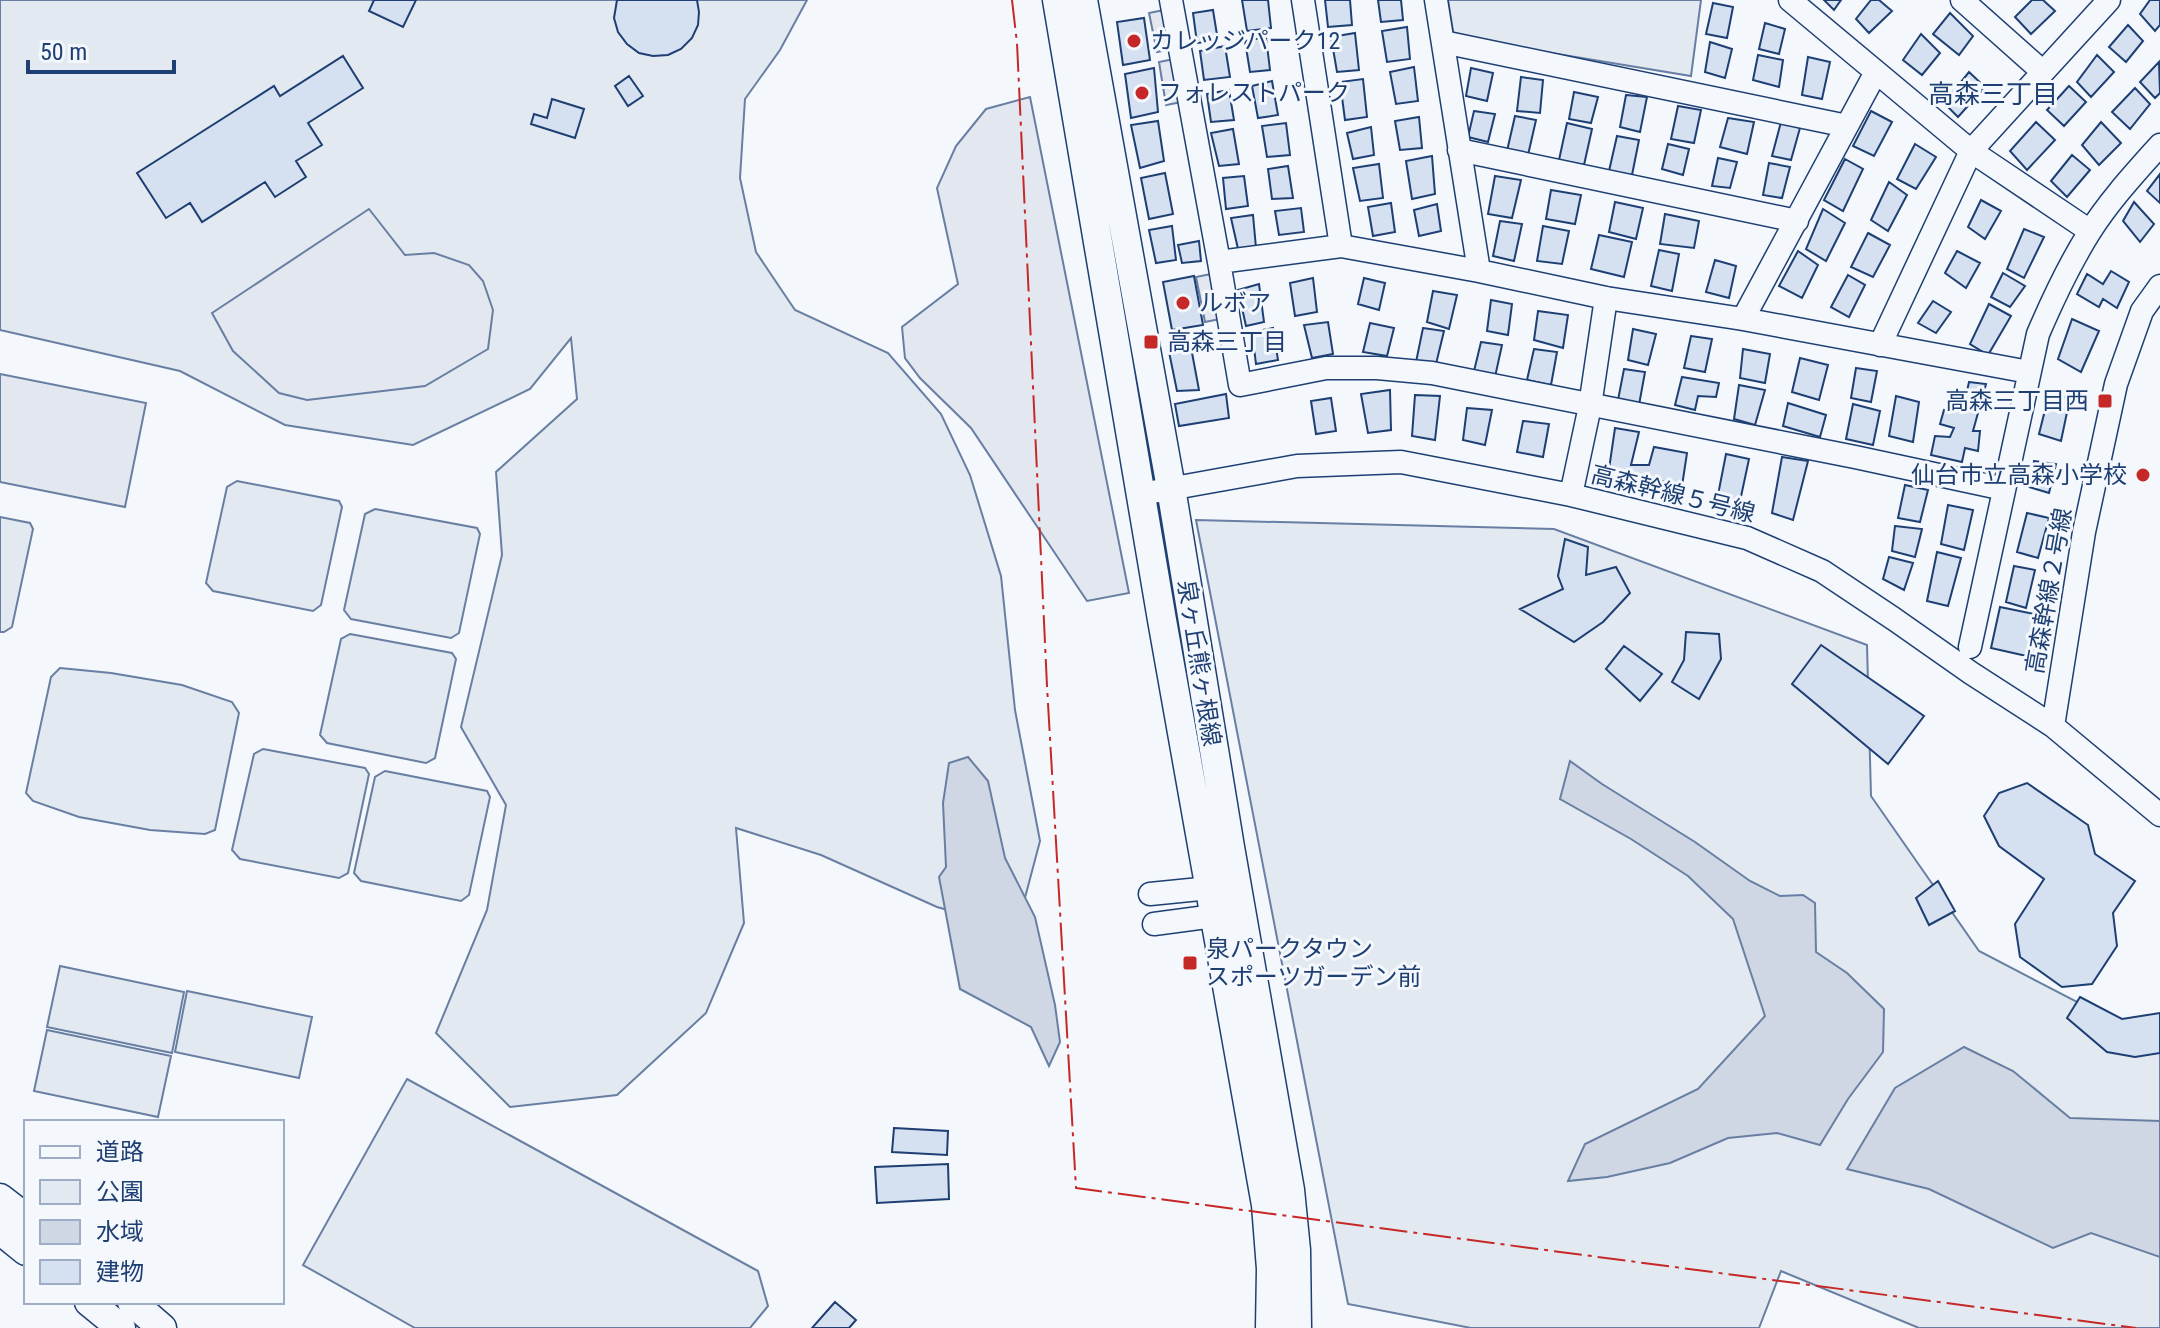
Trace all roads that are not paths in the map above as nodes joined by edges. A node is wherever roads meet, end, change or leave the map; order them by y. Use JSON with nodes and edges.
{"nodes":[{"id":1,"x":1057,"y":0,"type":"edge"},
{"id":2,"x":1083,"y":0,"type":"edge"},
{"id":3,"x":1171,"y":0,"type":"edge"},
{"id":4,"x":1303,"y":0,"type":"edge"},
{"id":5,"x":1436,"y":0,"type":"edge"},
{"id":6,"x":1790,"y":0,"type":"edge"},
{"id":7,"x":1962,"y":0,"type":"edge"},
{"id":8,"x":2109,"y":0,"type":"edge"},
{"id":9,"x":1443,"y":42,"type":"junction"},
{"id":10,"x":1876,"y":72,"type":"junction"},
{"id":11,"x":2043,"y":72,"type":"junction"},
{"id":12,"x":1847,"y":126,"type":"junction"},
{"id":13,"x":2160,"y":145,"type":"edge"},
{"id":14,"x":1459,"y":150,"type":"junction"},
{"id":15,"x":1971,"y":151,"type":"junction"},
{"id":16,"x":1797,"y":221,"type":"junction"},
{"id":17,"x":2090,"y":231,"type":"junction"},
{"id":18,"x":1341,"y":246,"type":"junction"},
{"id":19,"x":1219,"y":262,"type":"junction"},
{"id":20,"x":1479,"y":271,"type":"junction"},
{"id":21,"x":2160,"y":286,"type":"edge"},
{"id":22,"x":1606,"y":298,"type":"junction"},
{"id":23,"x":1743,"y":319,"type":"junction"},
{"id":24,"x":1880,"y":345,"type":"junction"},
{"id":25,"x":2029,"y":372,"type":"junction"},
{"id":26,"x":1590,"y":406,"type":"junction"},
{"id":27,"x":1171,"y":488,"type":"junction"},
{"id":28,"x":2004,"y":489,"type":"junction"},
{"id":29,"x":1141,"y":494,"type":"junction"},
{"id":30,"x":1571,"y":495,"type":"junction"},
{"id":31,"x":1970,"y":647,"type":"dead end"},
{"id":32,"x":2053,"y":726,"type":"junction"},
{"id":33,"x":2160,"y":815,"type":"edge"},
{"id":34,"x":1210,"y":888,"type":"junction"},
{"id":35,"x":1150,"y":894,"type":"dead end"},
{"id":36,"x":1229,"y":914,"type":"junction"},
{"id":37,"x":1154,"y":924,"type":"dead end"},
{"id":38,"x":0,"y":1198,"type":"edge"},
{"id":39,"x":24,"y":1216,"type":"edge"},
{"id":40,"x":0,"y":1230,"type":"edge"},
{"id":41,"x":24,"y":1249,"type":"edge"},
{"id":42,"x":91,"y":1304,"type":"edge"},
{"id":43,"x":134,"y":1304,"type":"edge"},
{"id":44,"x":121,"y":1328,"type":"edge"},
{"id":45,"x":162,"y":1328,"type":"edge"},
{"id":46,"x":1270,"y":1328,"type":"edge"},
{"id":47,"x":1297,"y":1328,"type":"edge"}],
"edges":[{"from":1,"to":29,"type":"main road","name":"泉ヶ丘熊ヶ根線"},
{"from":2,"to":27,"type":"main road","name":"泉ヶ丘熊ヶ根線"},
{"from":3,"to":19,"type":"street"},
{"from":4,"to":18,"type":"street"},
{"from":5,"to":9,"type":"street"},
{"from":6,"to":10,"type":"street"},
{"from":7,"to":11,"type":"street"},
{"from":8,"to":11,"type":"street"},
{"from":9,"to":12,"type":"street"},
{"from":9,"to":14,"type":"street"},
{"from":10,"to":12,"type":"street"},
{"from":10,"to":15,"type":"street"},
{"from":11,"to":15,"type":"street"},
{"from":12,"to":16,"type":"street"},
{"from":13,"to":17,"type":"street"},
{"from":14,"to":16,"type":"street"},
{"from":14,"to":20,"type":"street"},
{"from":15,"to":17,"type":"street"},
{"from":15,"to":24,"type":"street"},
{"from":16,"to":23,"type":"street"},
{"from":17,"to":25,"type":"street"},
{"from":18,"to":19,"type":"street"},
{"from":18,"to":20,"type":"street"},
{"from":19,"to":26,"type":"street"},
{"from":20,"to":22,"type":"street"},
{"from":21,"to":32,"type":"street","name":"高森幹線２号線"},
{"from":22,"to":23,"type":"street"},
{"from":22,"to":26,"type":"street"},
{"from":23,"to":24,"type":"street"},
{"from":24,"to":25,"type":"street"},
{"from":25,"to":28,"type":"street"},
{"from":26,"to":28,"type":"street"},
{"from":26,"to":30,"type":"street"},
{"from":27,"to":29,"type":"street","name":"高森幹線５号線"},
{"from":27,"to":30,"type":"street","name":"高森幹線５号線"},
{"from":27,"to":36,"type":"main road","name":"泉ヶ丘熊ヶ根線"},
{"from":28,"to":31,"type":"street"},
{"from":29,"to":34,"type":"main road","name":"泉ヶ丘熊ヶ根線"},
{"from":30,"to":32,"type":"street","name":"高森幹線５号線"},
{"from":32,"to":33,"type":"street","name":"高森幹線５号線"},
{"from":34,"to":35,"type":"street"},
{"from":34,"to":36,"type":"main road","name":"泉ヶ丘熊ヶ根線"},
{"from":36,"to":37,"type":"street"},
{"from":36,"to":46,"type":"main road","name":"泉ヶ丘熊ヶ根線"},
{"from":36,"to":47,"type":"main road","name":"泉ヶ丘熊ヶ根線"},
{"from":38,"to":39,"type":"main road"},
{"from":40,"to":41,"type":"main road"},
{"from":42,"to":44,"type":"main road"},
{"from":43,"to":45,"type":"main road"}]}
